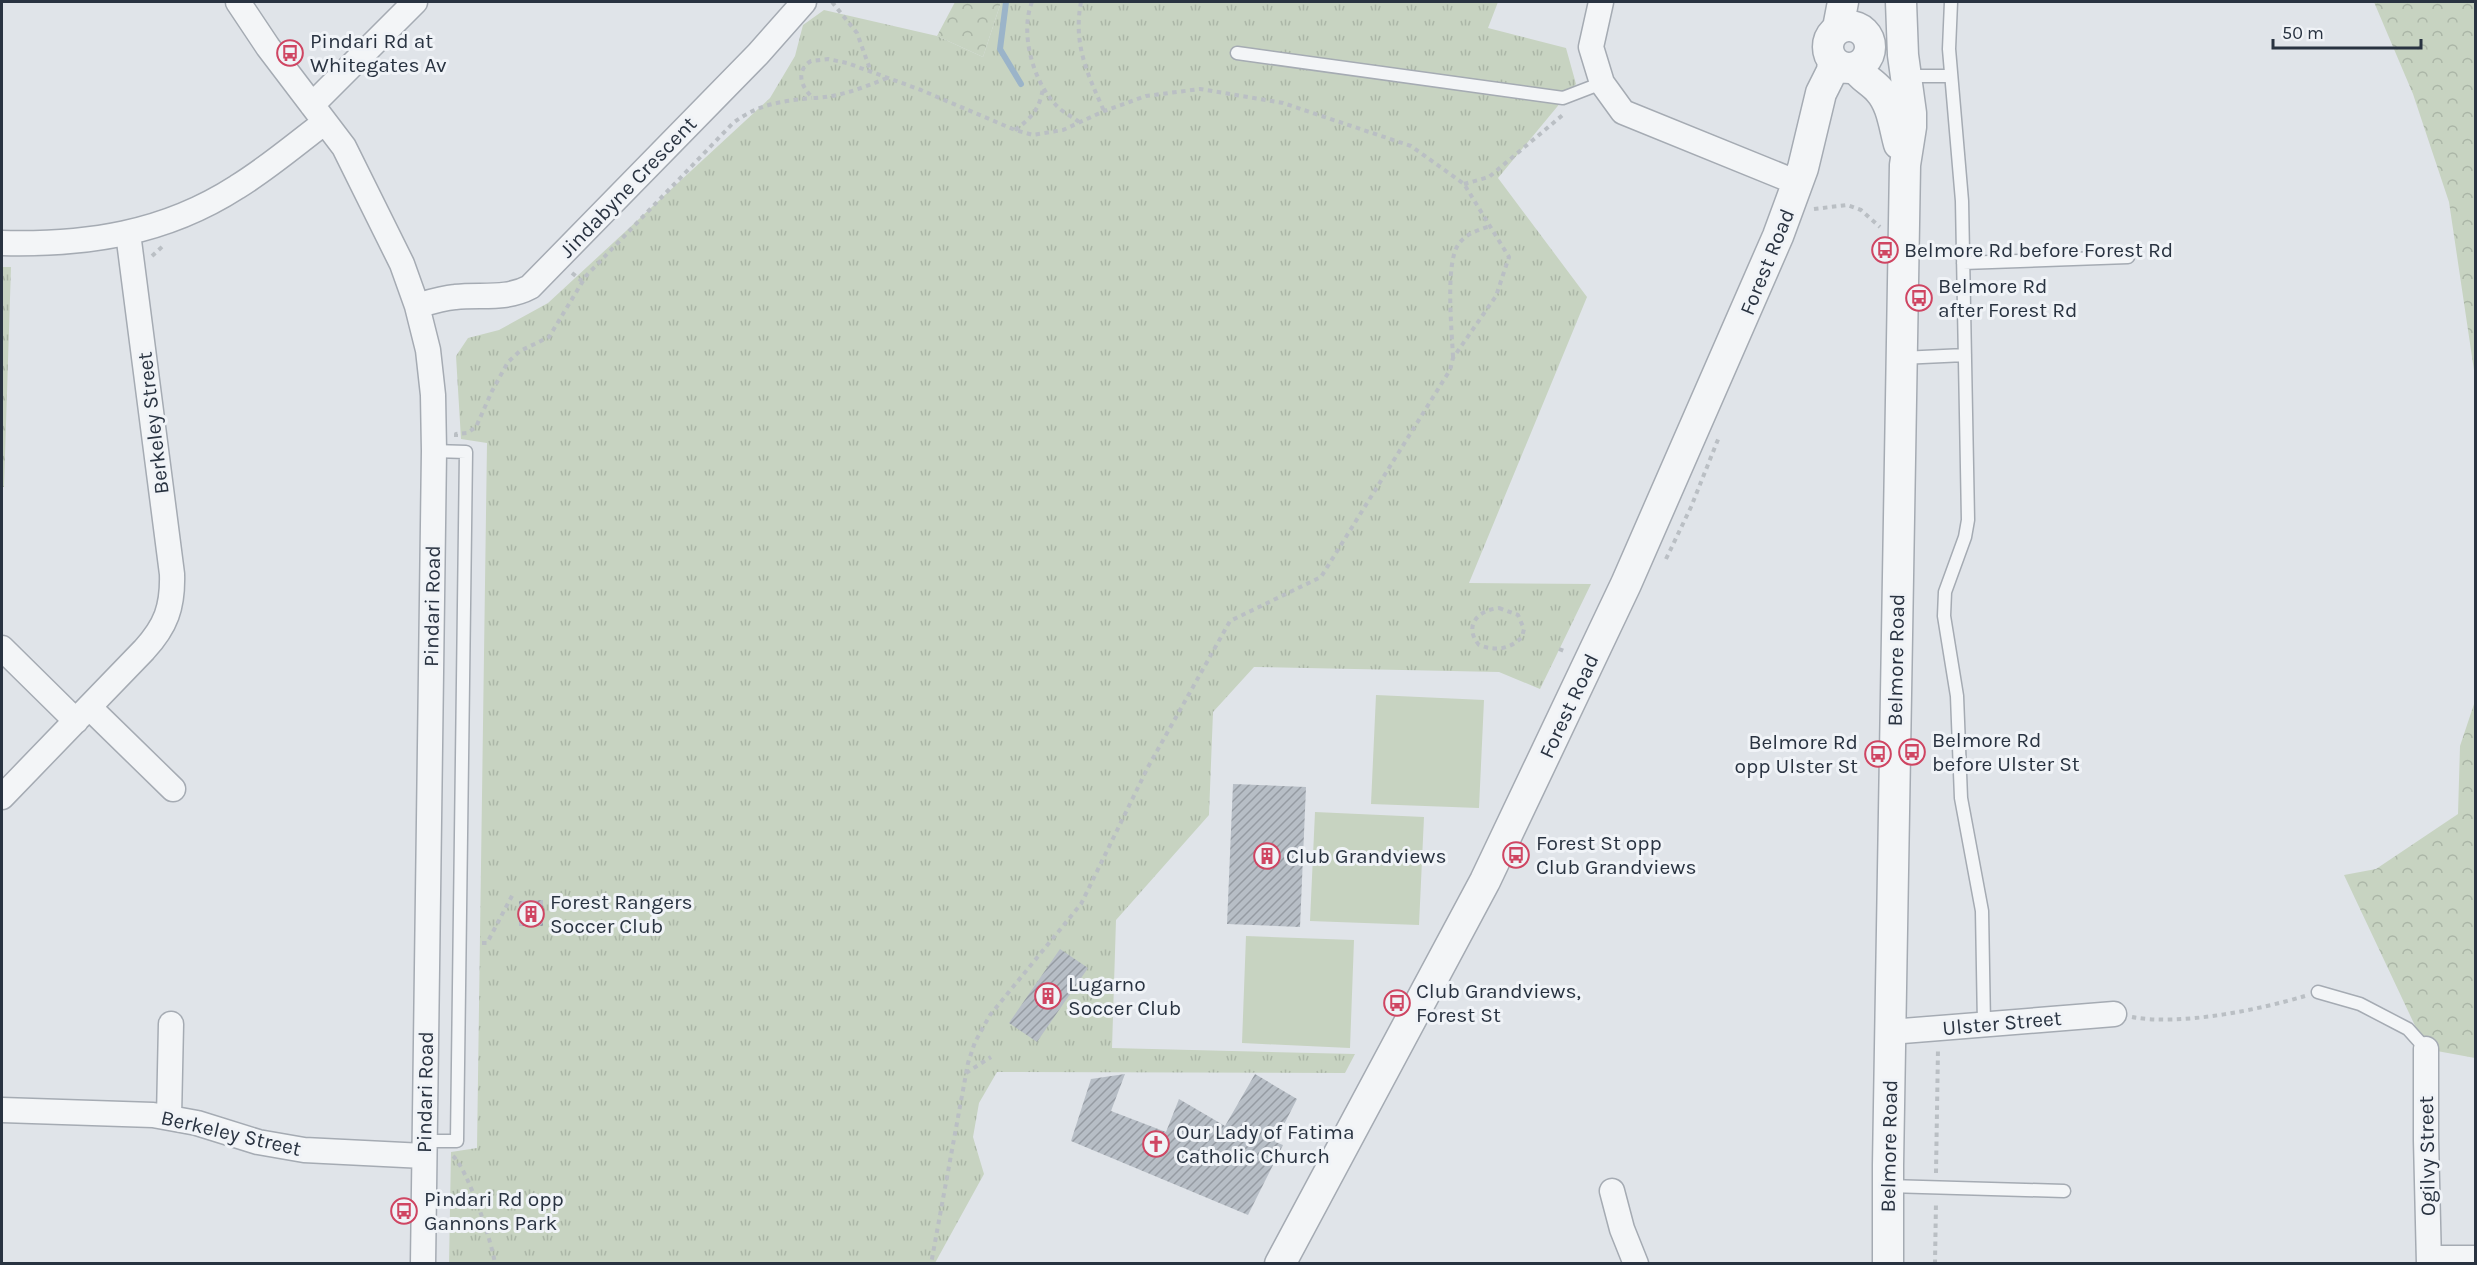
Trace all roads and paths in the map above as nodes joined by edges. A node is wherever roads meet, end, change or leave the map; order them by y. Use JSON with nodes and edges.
{"nodes":[{"id":1,"x":238,"y":2,"type":"edge"},
{"id":2,"x":415,"y":2,"type":"edge"},
{"id":3,"x":804,"y":2,"type":"edge"},
{"id":4,"x":832,"y":2,"type":"edge"},
{"id":5,"x":1032,"y":2,"type":"edge"},
{"id":6,"x":1081,"y":2,"type":"edge"},
{"id":7,"x":1601,"y":2,"type":"edge"},
{"id":8,"x":1857,"y":2,"type":"edge"},
{"id":9,"x":1901,"y":2,"type":"edge"},
{"id":10,"x":1950,"y":2,"type":"edge"},
{"id":11,"x":1853,"y":25,"type":"edge"},
{"id":12,"x":1237,"y":53,"type":"dead end"},
{"id":13,"x":1846,"y":65,"type":"junction"},
{"id":14,"x":1905,"y":65,"type":"junction"},
{"id":15,"x":872,"y":73,"type":"junction"},
{"id":16,"x":1951,"y":76,"type":"junction"},
{"id":17,"x":887,"y":78,"type":"junction"},
{"id":18,"x":1602,"y":83,"type":"junction"},
{"id":19,"x":1043,"y":86,"type":"junction"},
{"id":20,"x":813,"y":98,"type":"junction"},
{"id":21,"x":1104,"y":111,"type":"junction"},
{"id":22,"x":1567,"y":112,"type":"dead end"},
{"id":23,"x":319,"y":113,"type":"junction"},
{"id":24,"x":1080,"y":122,"type":"junction"},
{"id":25,"x":1015,"y":130,"type":"junction"},
{"id":26,"x":1905,"y":165,"type":"junction"},
{"id":27,"x":1464,"y":184,"type":"junction"},
{"id":28,"x":1794,"y":193,"type":"junction"},
{"id":29,"x":1490,"y":226,"type":"junction"},
{"id":30,"x":1904,"y":231,"type":"junction"},
{"id":31,"x":128,"y":233,"type":"junction"},
{"id":32,"x":2,"y":243,"type":"edge"},
{"id":33,"x":2128,"y":257,"type":"dead end"},
{"id":34,"x":1964,"y":263,"type":"junction"},
{"id":35,"x":564,"y":273,"type":"dead end"},
{"id":36,"x":582,"y":281,"type":"junction"},
{"id":37,"x":417,"y":306,"type":"junction"},
{"id":38,"x":1965,"y":355,"type":"junction"},
{"id":39,"x":1901,"y":357,"type":"junction"},
{"id":40,"x":1453,"y":358,"type":"junction"},
{"id":41,"x":453,"y":426,"type":"dead end"},
{"id":42,"x":456,"y":434,"type":"junction"},
{"id":43,"x":445,"y":452,"type":"junction"},
{"id":44,"x":2,"y":648,"type":"edge"},
{"id":45,"x":1498,"y":650,"type":"joint"},
{"id":46,"x":82,"y":714,"type":"junction"},
{"id":47,"x":173,"y":789,"type":"dead end"},
{"id":48,"x":2,"y":797,"type":"edge"},
{"id":49,"x":514,"y":892,"type":"dead end"},
{"id":50,"x":482,"y":943,"type":"dead end"},
{"id":51,"x":2318,"y":992,"type":"joint"},
{"id":52,"x":2114,"y":1014,"type":"joint"},
{"id":53,"x":171,"y":1024,"type":"dead end"},
{"id":54,"x":1984,"y":1025,"type":"junction"},
{"id":55,"x":1890,"y":1032,"type":"junction"},
{"id":56,"x":1938,"y":1042,"type":"dead end"},
{"id":57,"x":2426,"y":1049,"type":"joint"},
{"id":58,"x":991,"y":1058,"type":"dead end"},
{"id":59,"x":966,"y":1074,"type":"junction"},
{"id":60,"x":2,"y":1110,"type":"edge"},
{"id":61,"x":169,"y":1117,"type":"junction"},
{"id":62,"x":432,"y":1146,"type":"junction"},
{"id":63,"x":1888,"y":1186,"type":"junction"},
{"id":64,"x":1936,"y":1187,"type":"junction"},
{"id":65,"x":1612,"y":1191,"type":"dead end"},
{"id":66,"x":2064,"y":1191,"type":"dead end"},
{"id":67,"x":2475,"y":1258,"type":"edge"},
{"id":68,"x":2429,"y":1261,"type":"edge"},
{"id":69,"x":423,"y":1263,"type":"edge"},
{"id":70,"x":495,"y":1263,"type":"edge"},
{"id":71,"x":931,"y":1263,"type":"edge"},
{"id":72,"x":1280,"y":1263,"type":"edge"},
{"id":73,"x":1636,"y":1263,"type":"edge"},
{"id":74,"x":1888,"y":1263,"type":"edge"},
{"id":75,"x":1935,"y":1263,"type":"edge"}],
"edges":[{"from":1,"to":23,"type":"street","name":"Pindari Road"},
{"from":2,"to":23,"type":"street"},
{"from":3,"to":37,"type":"street","name":"Jindabyne Crescent"},
{"from":4,"to":15,"type":"path"},
{"from":5,"to":19,"type":"path"},
{"from":6,"to":21,"type":"path"},
{"from":7,"to":18,"type":"street"},
{"from":8,"to":11,"type":"street"},
{"from":9,"to":14,"type":"street","name":"Belmore Road"},
{"from":10,"to":16,"type":"lane"},
{"from":11,"to":13,"type":"street","name":"Forest Road"},
{"from":11,"to":14,"type":"street"},
{"from":12,"to":18,"type":"lane"},
{"from":13,"to":26,"type":"street","name":"Belmore Road"},
{"from":13,"to":28,"type":"street","name":"Forest Road"},
{"from":14,"to":16,"type":"lane"},
{"from":14,"to":26,"type":"street","name":"Belmore Road"},
{"from":15,"to":17,"type":"path"},
{"from":15,"to":20,"type":"path"},
{"from":16,"to":34,"type":"lane"},
{"from":17,"to":20,"type":"path"},
{"from":17,"to":25,"type":"path"},
{"from":18,"to":28,"type":"street"},
{"from":19,"to":24,"type":"path"},
{"from":19,"to":25,"type":"path"},
{"from":20,"to":36,"type":"path"},
{"from":21,"to":24,"type":"path"},
{"from":21,"to":27,"type":"path"},
{"from":22,"to":27,"type":"path"},
{"from":23,"to":31,"type":"street"},
{"from":23,"to":37,"type":"street","name":"Pindari Road"},
{"from":24,"to":25,"type":"path"},
{"from":26,"to":30,"type":"street","name":"Belmore Road"},
{"from":27,"to":29,"type":"path"},
{"from":28,"to":30,"type":"path"},
{"from":28,"to":72,"type":"street","name":"Forest Road"},
{"from":29,"to":40,"type":"path"},
{"from":29,"to":40,"type":"path"},
{"from":30,"to":39,"type":"street","name":"Belmore Road"},
{"from":31,"to":32,"type":"street"},
{"from":31,"to":46,"type":"street","name":"Berkeley Street"},
{"from":33,"to":34,"type":"lane"},
{"from":34,"to":38,"type":"lane"},
{"from":35,"to":36,"type":"path"},
{"from":36,"to":42,"type":"path"},
{"from":37,"to":43,"type":"street","name":"Pindari Road"},
{"from":38,"to":39,"type":"lane"},
{"from":38,"to":54,"type":"lane"},
{"from":39,"to":55,"type":"street","name":"Belmore Road"},
{"from":40,"to":59,"type":"path"},
{"from":41,"to":42,"type":"path"},
{"from":42,"to":43,"type":"path"},
{"from":43,"to":62,"type":"street","name":"Pindari Road"},
{"from":43,"to":62,"type":"lane"},
{"from":44,"to":46,"type":"street"},
{"from":45,"to":45,"type":"path"},
{"from":46,"to":47,"type":"street"},
{"from":46,"to":48,"type":"street","name":"Berkeley Street"},
{"from":49,"to":50,"type":"path"},
{"from":51,"to":52,"type":"path"},
{"from":51,"to":57,"type":"lane"},
{"from":52,"to":54,"type":"street","name":"Ulster Street"},
{"from":53,"to":61,"type":"street"},
{"from":54,"to":55,"type":"street","name":"Ulster Street"},
{"from":55,"to":63,"type":"street","name":"Belmore Road"},
{"from":56,"to":64,"type":"path"},
{"from":57,"to":68,"type":"street","name":"Ogilvy Street"},
{"from":58,"to":59,"type":"path"},
{"from":59,"to":71,"type":"path"},
{"from":60,"to":61,"type":"street","name":"Berkeley Street"},
{"from":61,"to":62,"type":"street","name":"Berkeley Street"},
{"from":62,"to":69,"type":"street","name":"Pindari Road"},
{"from":62,"to":70,"type":"path"},
{"from":63,"to":64,"type":"lane"},
{"from":63,"to":74,"type":"street","name":"Belmore Road"},
{"from":64,"to":66,"type":"lane"},
{"from":64,"to":75,"type":"path"},
{"from":65,"to":73,"type":"street"},
{"from":67,"to":68,"type":"street"}]}
